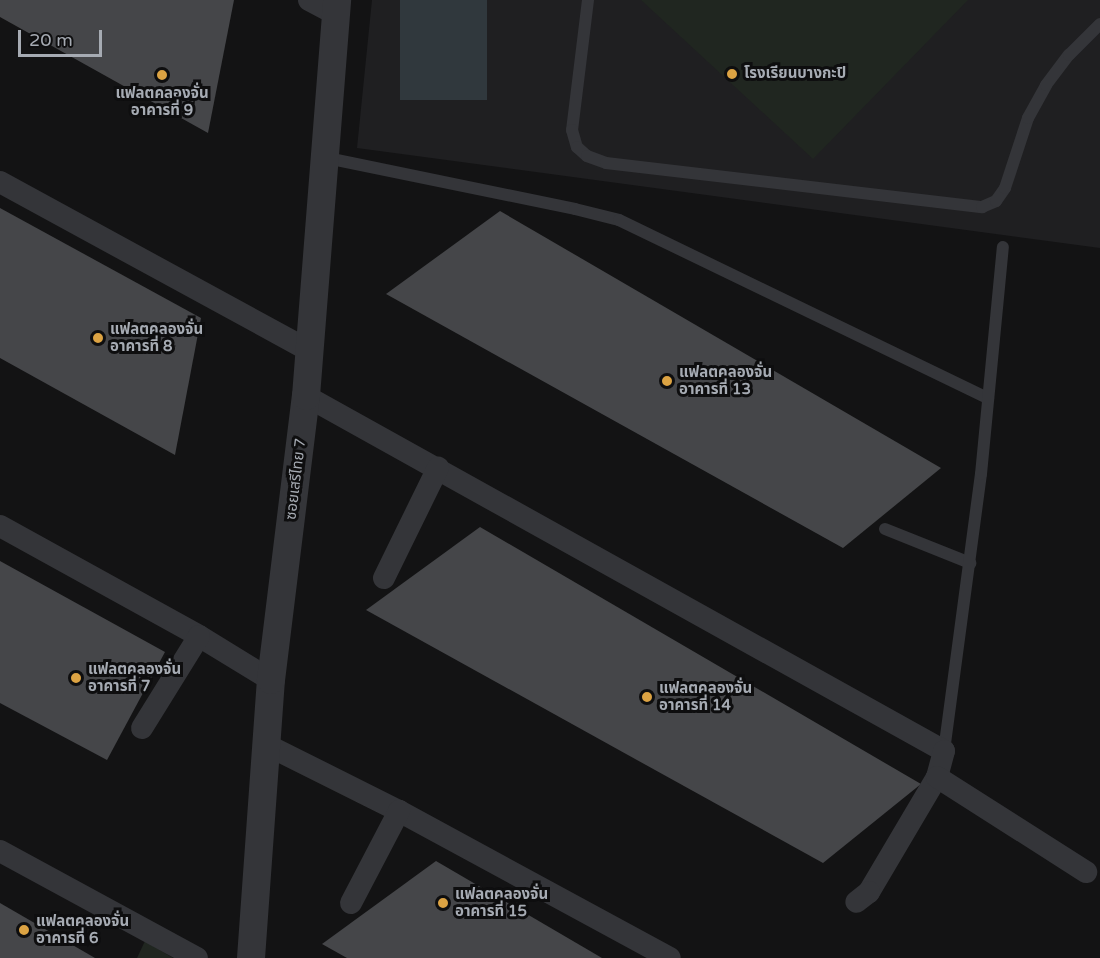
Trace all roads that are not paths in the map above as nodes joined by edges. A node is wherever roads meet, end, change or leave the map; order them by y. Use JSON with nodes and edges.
{"nodes":[{"id":1,"x":309,"y":0,"type":"edge"},
{"id":2,"x":588,"y":0,"type":"edge"},
{"id":3,"x":336,"y":7,"type":"edge"},
{"id":4,"x":1100,"y":24,"type":"edge"},
{"id":5,"x":327,"y":158,"type":"junction"},
{"id":6,"x":0,"y":182,"type":"edge"},
{"id":7,"x":1003,"y":247,"type":"dead end"},
{"id":8,"x":310,"y":351,"type":"junction"},
{"id":9,"x":306,"y":396,"type":"junction"},
{"id":10,"x":988,"y":398,"type":"junction"},
{"id":11,"x":438,"y":468,"type":"junction"},
{"id":12,"x":0,"y":526,"type":"edge"},
{"id":13,"x":885,"y":529,"type":"dead end"},
{"id":14,"x":970,"y":563,"type":"junction"},
{"id":15,"x":384,"y":578,"type":"dead end"},
{"id":16,"x":198,"y":636,"type":"junction"},
{"id":17,"x":271,"y":680,"type":"junction"},
{"id":18,"x":142,"y":728,"type":"dead end"},
{"id":19,"x":267,"y":745,"type":"junction"},
{"id":20,"x":944,"y":751,"type":"junction"},
{"id":21,"x":937,"y":777,"type":"junction"},
{"id":22,"x":399,"y":812,"type":"junction"},
{"id":23,"x":0,"y":851,"type":"edge"},
{"id":24,"x":1086,"y":872,"type":"dead end"},
{"id":25,"x":856,"y":902,"type":"dead end"},
{"id":26,"x":351,"y":903,"type":"dead end"},
{"id":27,"x":162,"y":950,"type":"edge"},
{"id":28,"x":197,"y":958,"type":"edge"},
{"id":29,"x":251,"y":958,"type":"edge"},
{"id":30,"x":670,"y":958,"type":"edge"}],
"edges":[{"from":1,"to":3,"type":"street"},
{"from":2,"to":4,"type":"lane"},
{"from":3,"to":5,"type":"street","name":"ซอยเสรีไทย 7"},
{"from":5,"to":8,"type":"street","name":"ซอยเสรีไทย 7"},
{"from":5,"to":10,"type":"lane"},
{"from":6,"to":8,"type":"street"},
{"from":7,"to":10,"type":"lane"},
{"from":8,"to":9,"type":"street","name":"ซอยเสรีไทย 7"},
{"from":9,"to":11,"type":"street"},
{"from":9,"to":17,"type":"street","name":"ซอยเสรีไทย 7"},
{"from":10,"to":14,"type":"lane"},
{"from":11,"to":15,"type":"street"},
{"from":11,"to":20,"type":"street"},
{"from":12,"to":16,"type":"street"},
{"from":13,"to":14,"type":"lane"},
{"from":14,"to":20,"type":"lane"},
{"from":16,"to":17,"type":"street"},
{"from":16,"to":18,"type":"street"},
{"from":17,"to":19,"type":"street","name":"ซอยเสรีไทย 7"},
{"from":19,"to":22,"type":"street"},
{"from":19,"to":29,"type":"street","name":"ซอยเสรีไทย 7"},
{"from":20,"to":21,"type":"street"},
{"from":21,"to":24,"type":"street"},
{"from":21,"to":25,"type":"street"},
{"from":22,"to":26,"type":"street"},
{"from":22,"to":30,"type":"street"},
{"from":23,"to":27,"type":"street"},
{"from":27,"to":28,"type":"street"}]}
